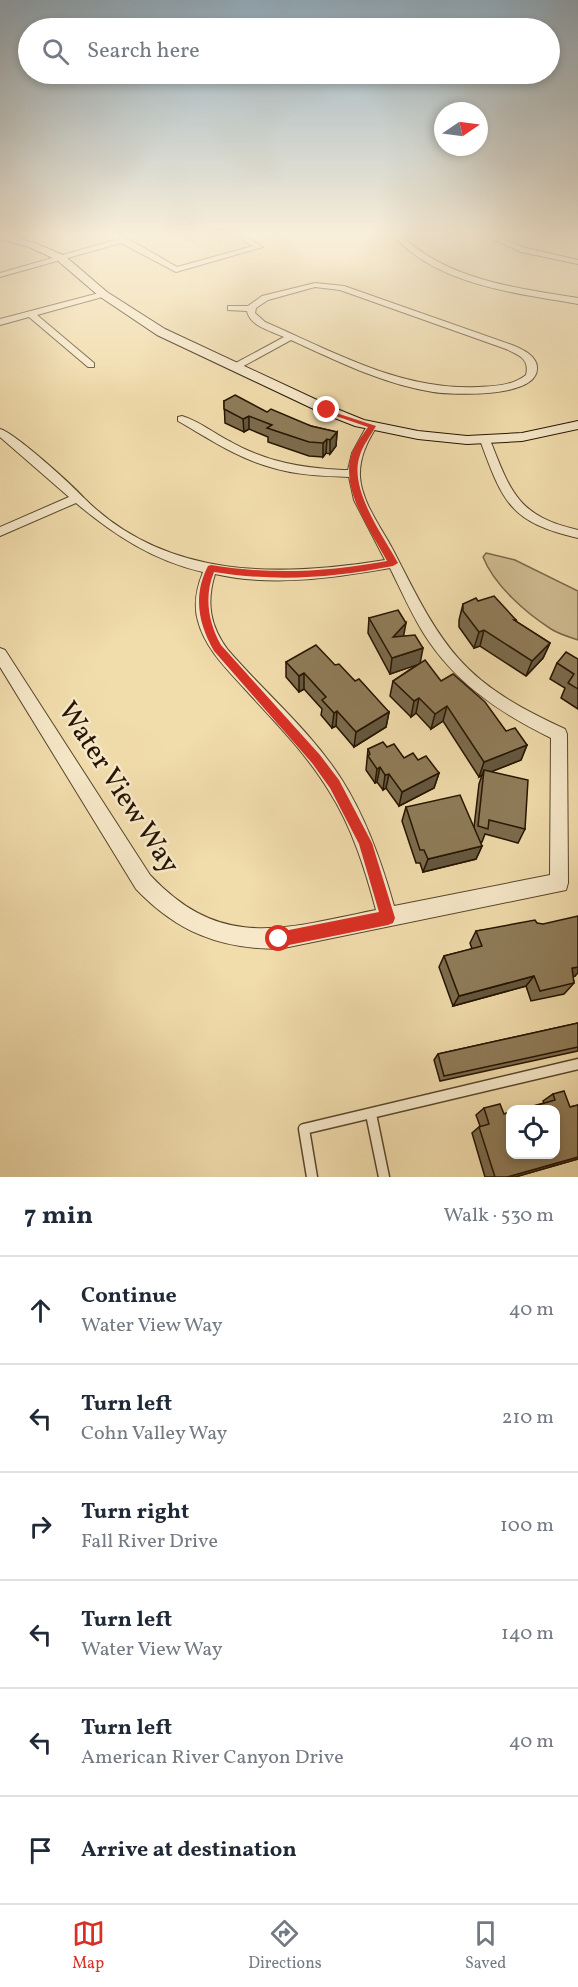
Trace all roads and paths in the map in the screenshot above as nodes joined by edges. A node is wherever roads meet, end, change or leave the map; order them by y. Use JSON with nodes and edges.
{"nodes":[{"id":1,"x":96,"y":288,"type":"edge"},
{"id":2,"x":297,"y":288,"type":"edge"},
{"id":3,"x":341,"y":288,"type":"edge"},
{"id":4,"x":510,"y":288,"type":"edge"},
{"id":5,"x":103,"y":294,"type":"junction"},
{"id":6,"x":578,"y":301,"type":"edge"},
{"id":7,"x":231,"y":308,"type":"dead end"},
{"id":8,"x":251,"y":309,"type":"junction"},
{"id":9,"x":32,"y":315,"type":"junction"},
{"id":10,"x":0,"y":322,"type":"edge"},
{"id":11,"x":292,"y":336,"type":"junction"},
{"id":12,"x":91,"y":365,"type":"dead end"},
{"id":13,"x":235,"y":368,"type":"junction"},
{"id":14,"x":182,"y":419,"type":"dead end"},
{"id":15,"x":578,"y":424,"type":"edge"},
{"id":16,"x":372,"y":426,"type":"junction"},
{"id":17,"x":1,"y":433,"type":"edge"},
{"id":18,"x":485,"y":440,"type":"junction"},
{"id":19,"x":353,"y":474,"type":"junction"},
{"id":20,"x":78,"y":497,"type":"junction"},
{"id":21,"x":0,"y":532,"type":"edge"},
{"id":22,"x":578,"y":534,"type":"edge"},
{"id":23,"x":393,"y":563,"type":"junction"},
{"id":24,"x":211,"y":568,"type":"junction"},
{"id":25,"x":0,"y":654,"type":"edge"},
{"id":26,"x":388,"y":918,"type":"junction"},
{"id":27,"x":578,"y":1064,"type":"edge"},
{"id":28,"x":371,"y":1114,"type":"junction"},
{"id":29,"x":312,"y":1177,"type":"edge"},
{"id":30,"x":384,"y":1177,"type":"edge"}],
"edges":[{"from":1,"to":5,"type":"main road"},
{"from":2,"to":8,"type":"street"},
{"from":3,"to":11,"type":"street"},
{"from":4,"to":6,"type":"street"},
{"from":5,"to":9,"type":"street"},
{"from":5,"to":13,"type":"main road"},
{"from":7,"to":8,"type":"street"},
{"from":8,"to":11,"type":"street"},
{"from":9,"to":10,"type":"street"},
{"from":9,"to":12,"type":"street"},
{"from":11,"to":13,"type":"street"},
{"from":13,"to":16,"type":"main road"},
{"from":14,"to":19,"type":"street"},
{"from":15,"to":18,"type":"main road"},
{"from":16,"to":18,"type":"main road"},
{"from":16,"to":19,"type":"street"},
{"from":17,"to":20,"type":"street"},
{"from":18,"to":22,"type":"street"},
{"from":19,"to":23,"type":"street","name":"Water View Way"},
{"from":20,"to":21,"type":"street"},
{"from":20,"to":24,"type":"street"},
{"from":23,"to":24,"type":"street"},
{"from":23,"to":26,"type":"street","name":"Water View Way"},
{"from":24,"to":26,"type":"street"},
{"from":25,"to":26,"type":"street","name":"Water View Way"},
{"from":27,"to":28,"type":"lane"},
{"from":28,"to":29,"type":"lane"},
{"from":28,"to":30,"type":"lane"}]}
